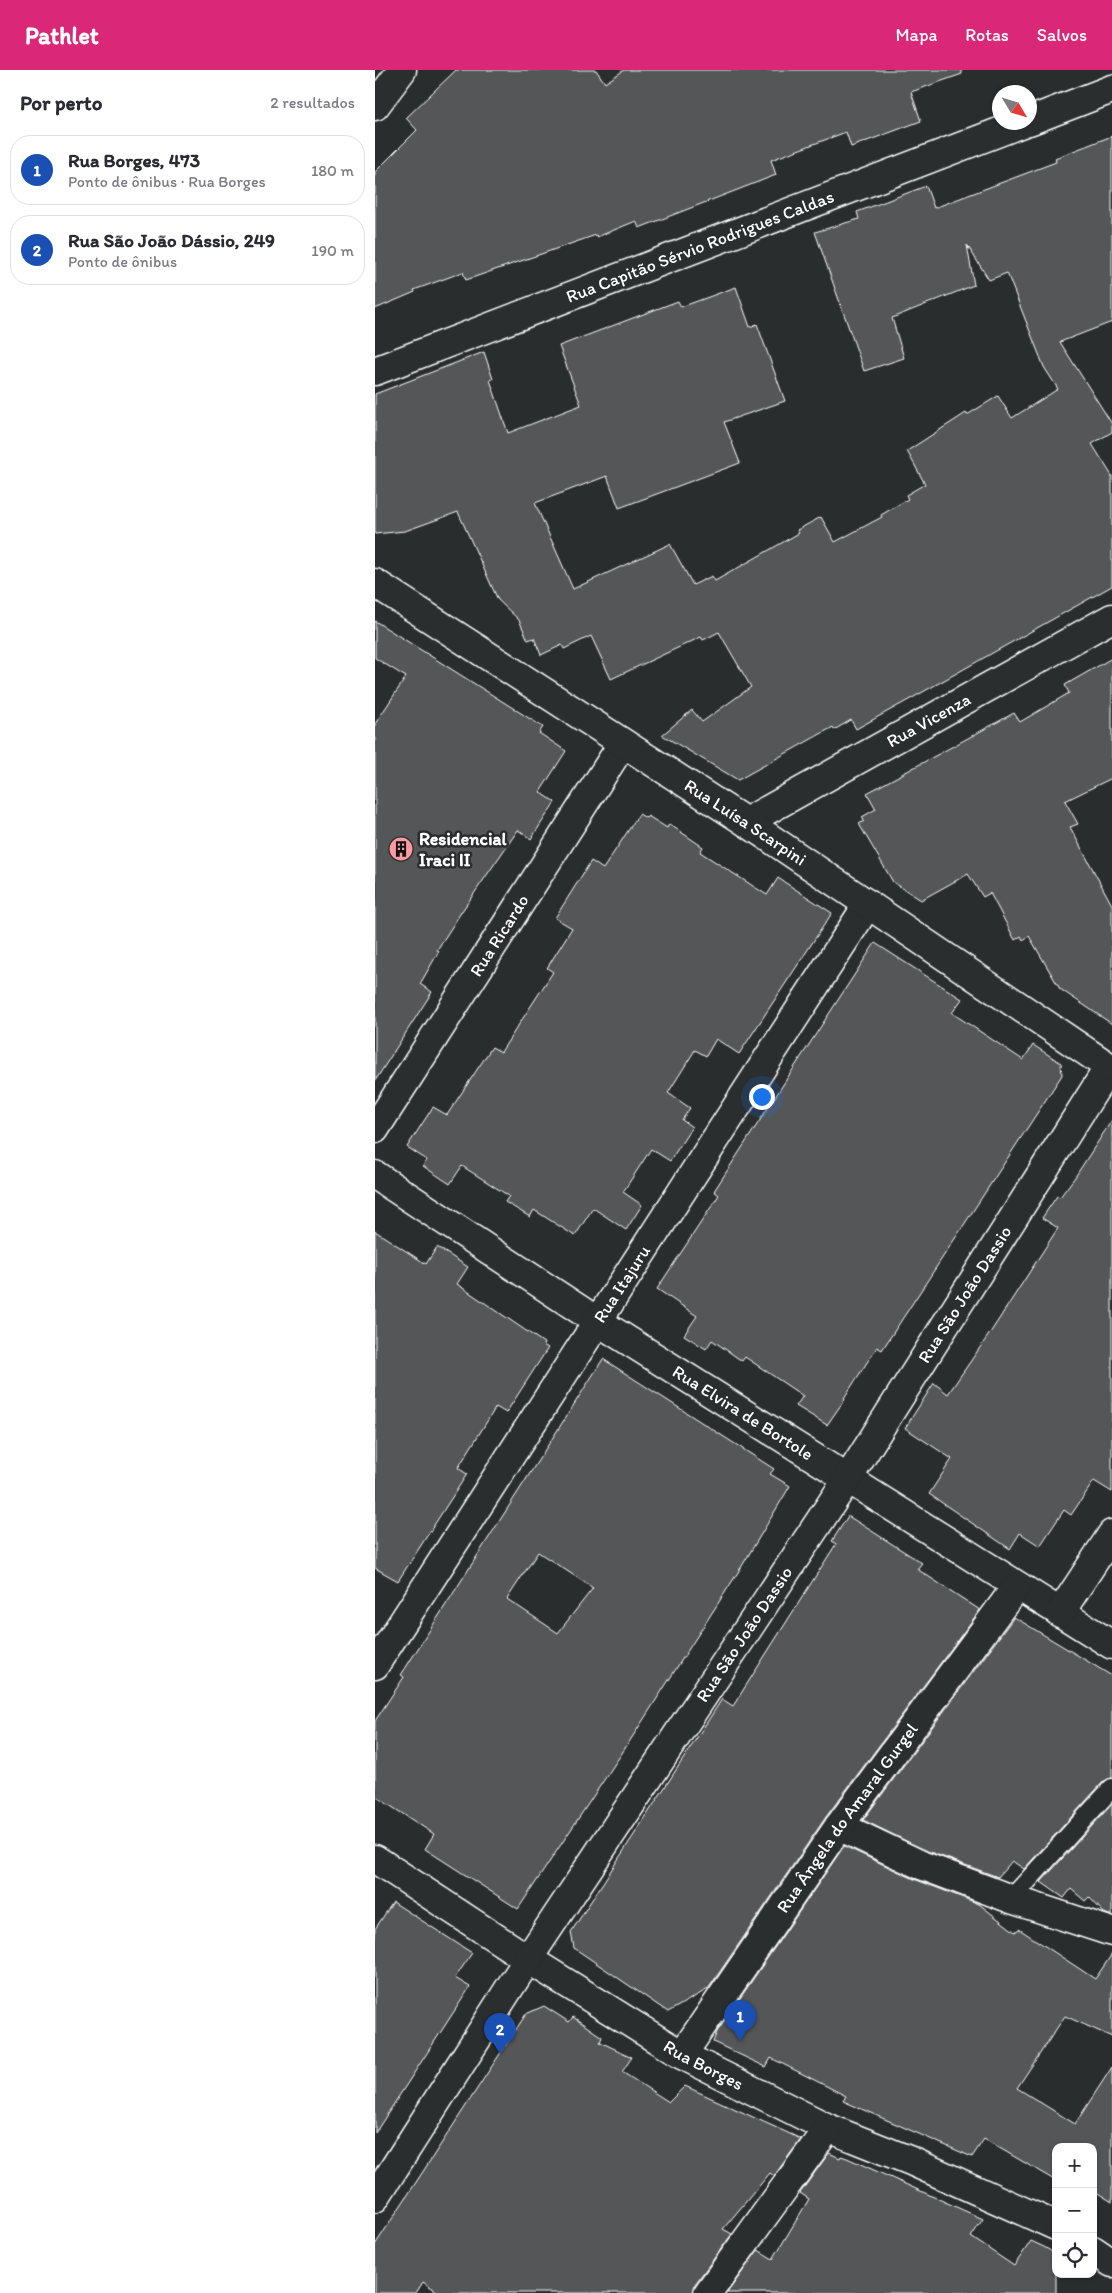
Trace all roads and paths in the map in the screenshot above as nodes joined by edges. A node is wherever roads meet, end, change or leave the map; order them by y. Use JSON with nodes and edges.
{"nodes":[{"id":1,"x":403,"y":70,"type":"edge"},
{"id":2,"x":1112,"y":89,"type":"edge"},
{"id":3,"x":375,"y":106,"type":"edge"},
{"id":4,"x":1037,"y":118,"type":"edge"},
{"id":5,"x":1004,"y":130,"type":"edge"},
{"id":6,"x":375,"y":372,"type":"edge"},
{"id":7,"x":375,"y":583,"type":"edge"},
{"id":8,"x":1112,"y":618,"type":"edge"},
{"id":9,"x":623,"y":743,"type":"junction"},
{"id":10,"x":745,"y":822,"type":"junction"},
{"id":11,"x":868,"y":904,"type":"junction"},
{"id":12,"x":1111,"y":1068,"type":"edge"},
{"id":13,"x":375,"y":1129,"type":"edge"},
{"id":14,"x":375,"y":1175,"type":"edge"},
{"id":15,"x":597,"y":1321,"type":"junction"},
{"id":16,"x":847,"y":1480,"type":"junction"},
{"id":17,"x":1112,"y":1534,"type":"edge"},
{"id":18,"x":1017,"y":1586,"type":"junction"},
{"id":19,"x":1060,"y":1613,"type":"junction"},
{"id":20,"x":1112,"y":1645,"type":"edge"},
{"id":21,"x":375,"y":1665,"type":"edge"},
{"id":22,"x":1112,"y":1788,"type":"edge"},
{"id":23,"x":839,"y":1826,"type":"junction"},
{"id":24,"x":375,"y":1859,"type":"edge"},
{"id":25,"x":1011,"y":1899,"type":"junction"},
{"id":26,"x":1112,"y":1932,"type":"edge"},
{"id":27,"x":528,"y":1959,"type":"junction"},
{"id":28,"x":682,"y":2055,"type":"junction"},
{"id":29,"x":828,"y":2128,"type":"junction"},
{"id":30,"x":375,"y":2198,"type":"edge"},
{"id":31,"x":1052,"y":2224,"type":"edge"},
{"id":32,"x":1097,"y":2253,"type":"edge"},
{"id":33,"x":1112,"y":2263,"type":"edge"},
{"id":34,"x":708,"y":2293,"type":"edge"}],
"edges":[{"from":1,"to":3,"type":"street"},
{"from":2,"to":4,"type":"street"},
{"from":5,"to":6,"type":"street","name":"Rua Capitão Sérvio Rodrigues Caldas"},
{"from":7,"to":9,"type":"street","name":"Rua Luísa Scarpini"},
{"from":8,"to":10,"type":"street","name":"Rua Vicenza"},
{"from":9,"to":10,"type":"street","name":"Rua Luísa Scarpini"},
{"from":9,"to":13,"type":"street","name":"Rua Ricardo"},
{"from":10,"to":11,"type":"street","name":"Rua Luísa Scarpini"},
{"from":11,"to":12,"type":"street","name":"Rua Luísa Scarpini"},
{"from":11,"to":15,"type":"street","name":"Rua Itajuru"},
{"from":12,"to":16,"type":"street","name":"Rua São João Dassio"},
{"from":14,"to":15,"type":"street","name":"Rua Elvira de Bortole"},
{"from":15,"to":16,"type":"street","name":"Rua Elvira de Bortole"},
{"from":15,"to":21,"type":"street","name":"Rua Itajuru"},
{"from":16,"to":18,"type":"street","name":"Rua Elvira de Bortole"},
{"from":16,"to":27,"type":"street","name":"Rua São João Dassio"},
{"from":17,"to":19,"type":"street"},
{"from":18,"to":19,"type":"street","name":"Rua Elvira de Bortole"},
{"from":18,"to":23,"type":"street","name":"Rua Ângela do Amaral Gurgel"},
{"from":19,"to":20,"type":"street","name":"Rua Elvira de Bortole"},
{"from":22,"to":25,"type":"lane"},
{"from":23,"to":25,"type":"street"},
{"from":23,"to":28,"type":"street","name":"Rua Ângela do Amaral Gurgel"},
{"from":24,"to":27,"type":"street","name":"Rua Borges"},
{"from":25,"to":26,"type":"street"},
{"from":27,"to":28,"type":"street","name":"Rua Borges"},
{"from":27,"to":30,"type":"street","name":"Rua São João Dassio"},
{"from":28,"to":29,"type":"street","name":"Rua Borges"},
{"from":29,"to":31,"type":"street","name":"Rua Borges"},
{"from":29,"to":34,"type":"street"},
{"from":32,"to":33,"type":"street"}]}
